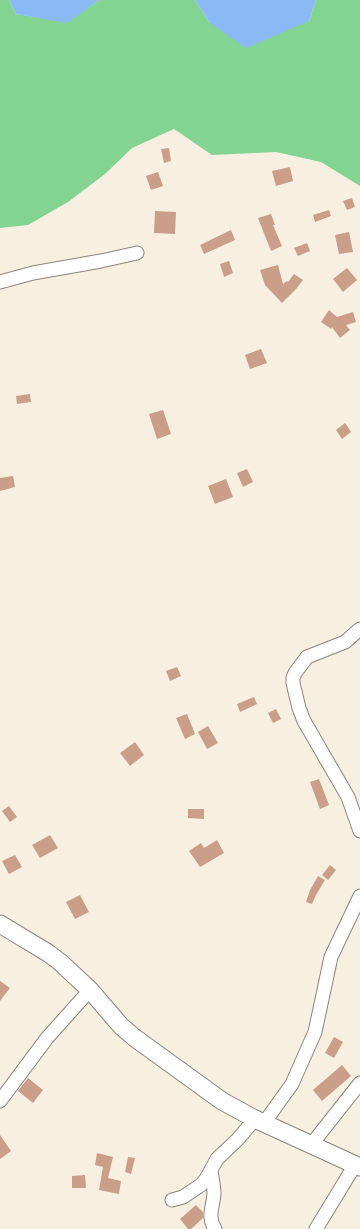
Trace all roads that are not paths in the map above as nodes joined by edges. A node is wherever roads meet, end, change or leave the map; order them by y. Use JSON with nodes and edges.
{"nodes":[{"id":1,"x":138,"y":253,"type":"dead end"},
{"id":2,"x":0,"y":282,"type":"edge"},
{"id":3,"x":360,"y":629,"type":"edge"},
{"id":4,"x":360,"y":831,"type":"edge"},
{"id":5,"x":360,"y":896,"type":"edge"},
{"id":6,"x":0,"y":926,"type":"edge"},
{"id":7,"x":90,"y":990,"type":"junction"},
{"id":8,"x":360,"y":1083,"type":"edge"},
{"id":9,"x":0,"y":1101,"type":"edge"},
{"id":10,"x":259,"y":1121,"type":"junction"},
{"id":11,"x":310,"y":1145,"type":"junction"},
{"id":12,"x":358,"y":1166,"type":"edge"},
{"id":13,"x":211,"y":1171,"type":"junction"},
{"id":14,"x":172,"y":1200,"type":"dead end"},
{"id":15,"x":215,"y":1229,"type":"edge"},
{"id":16,"x":316,"y":1229,"type":"edge"}],
"edges":[{"from":1,"to":2,"type":"street"},
{"from":3,"to":4,"type":"street"},
{"from":5,"to":10,"type":"street"},
{"from":6,"to":7,"type":"main road"},
{"from":7,"to":9,"type":"street"},
{"from":7,"to":10,"type":"main road"},
{"from":8,"to":11,"type":"street"},
{"from":10,"to":11,"type":"main road"},
{"from":10,"to":13,"type":"street"},
{"from":11,"to":12,"type":"main road"},
{"from":12,"to":16,"type":"street"},
{"from":13,"to":14,"type":"street"},
{"from":13,"to":15,"type":"street"}]}
